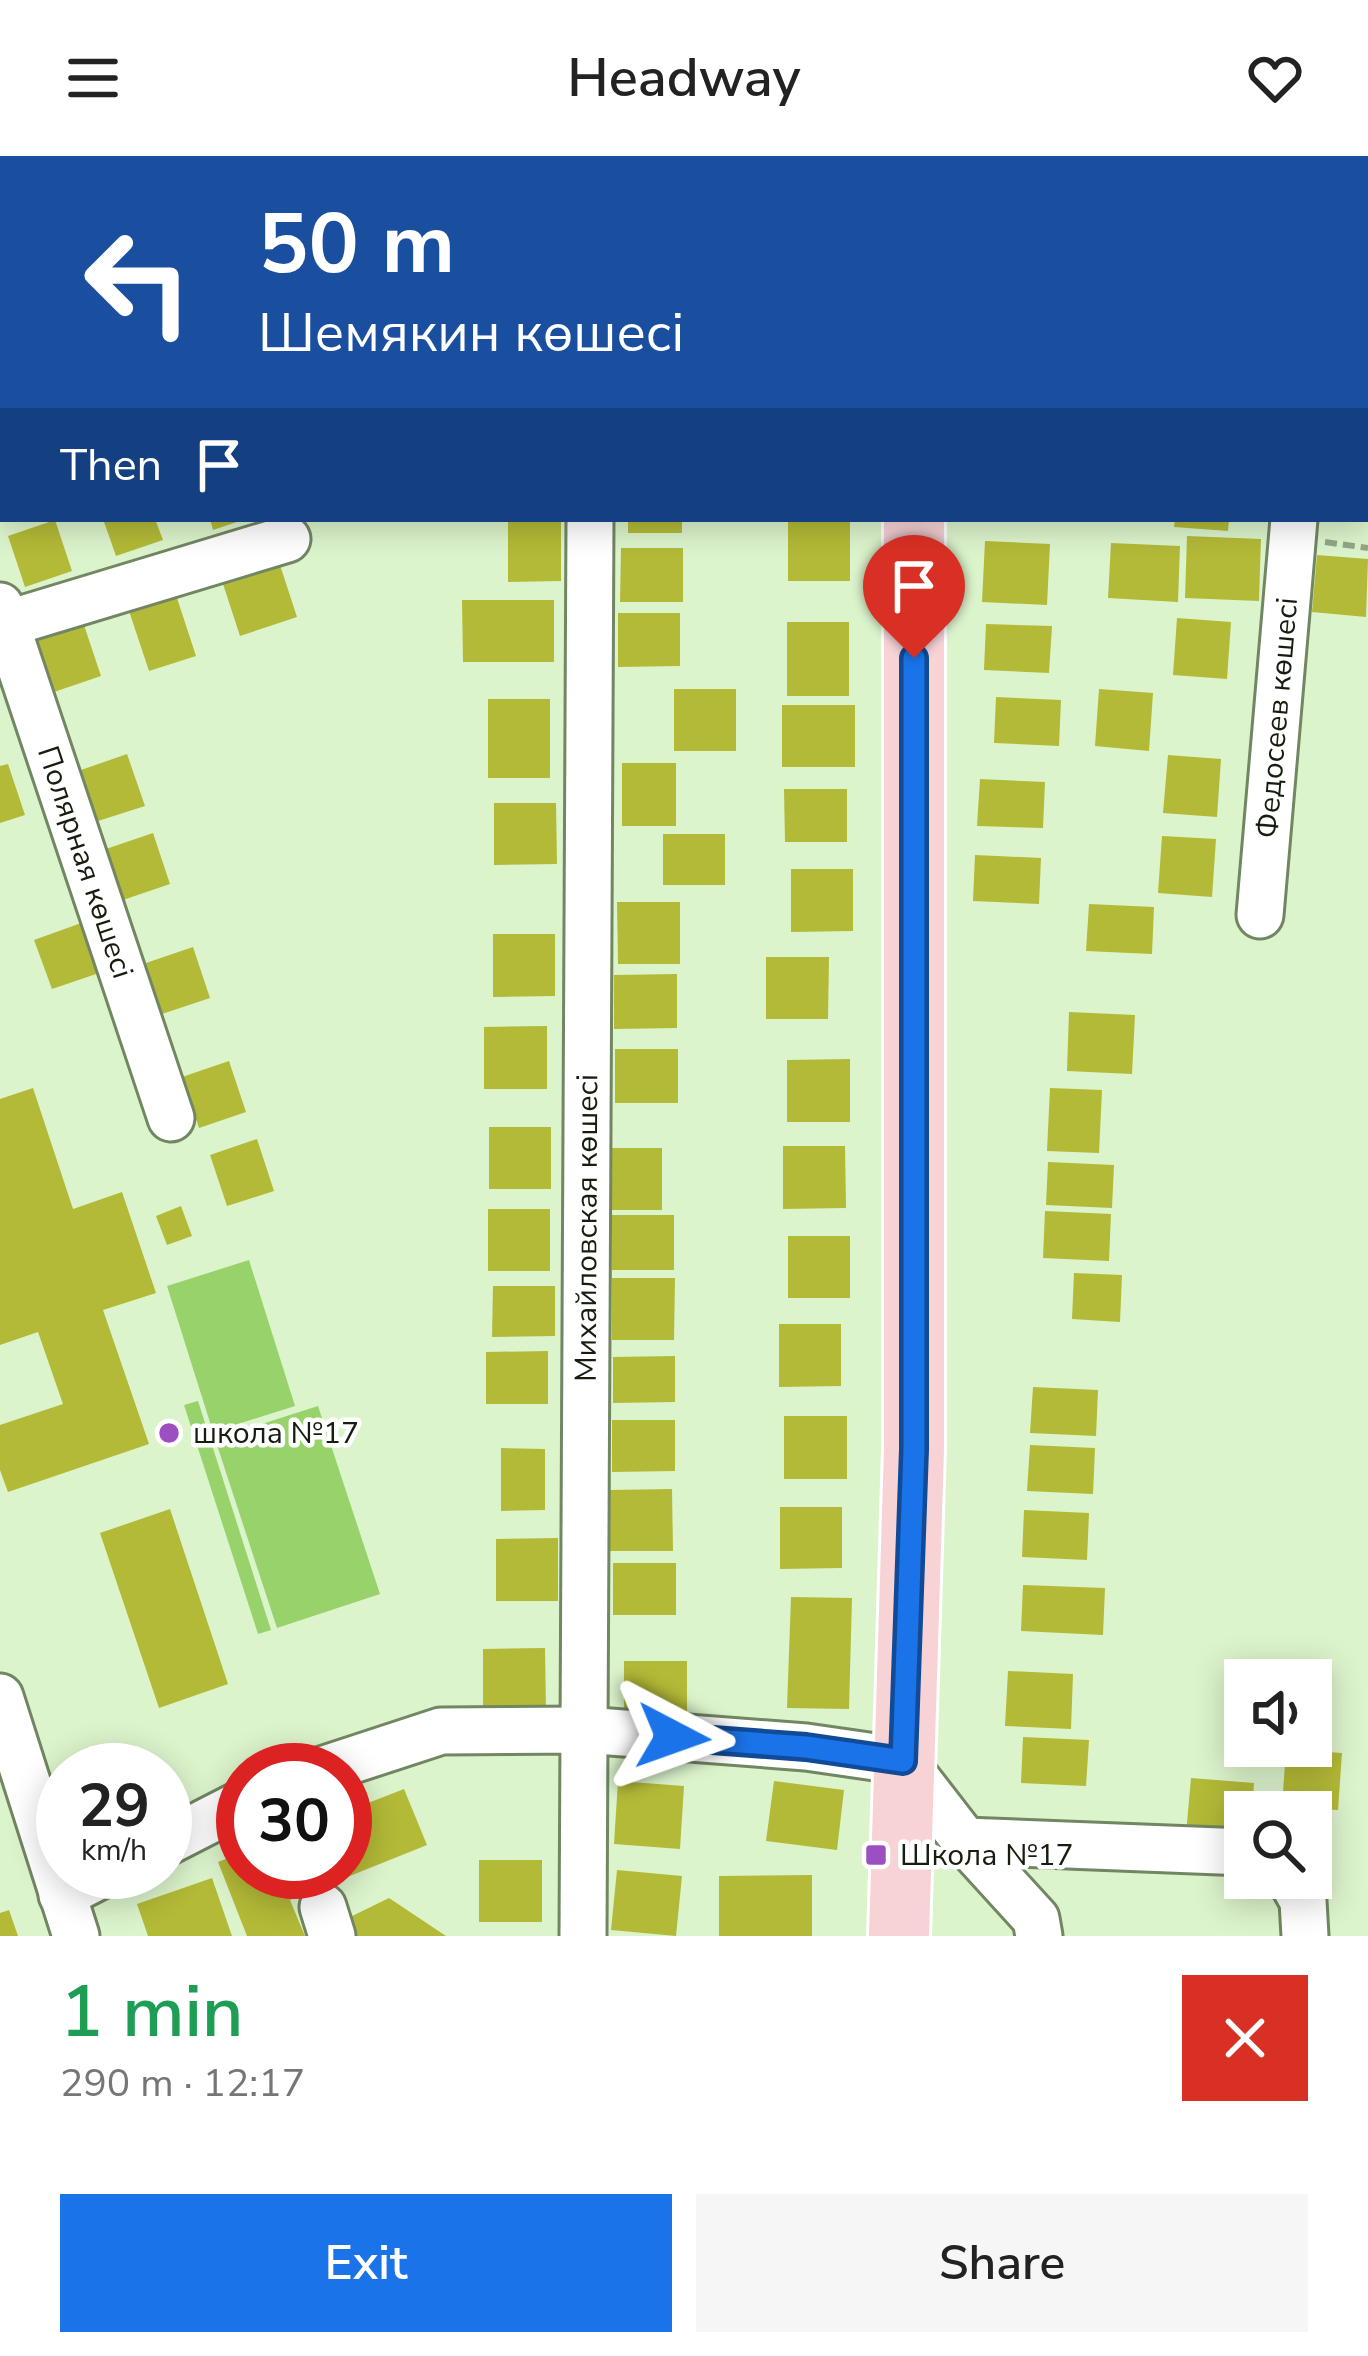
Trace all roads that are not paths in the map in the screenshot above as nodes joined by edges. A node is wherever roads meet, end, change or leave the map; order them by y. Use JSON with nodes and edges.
{"nodes":[{"id":1,"x":590,"y":522,"type":"edge"},
{"id":2,"x":914,"y":522,"type":"edge"},
{"id":3,"x":1294,"y":522,"type":"edge"},
{"id":4,"x":286,"y":539,"type":"dead end"},
{"id":5,"x":3,"y":615,"type":"edge"},
{"id":6,"x":1260,"y":915,"type":"dead end"},
{"id":7,"x":171,"y":1118,"type":"dead end"},
{"id":8,"x":0,"y":1697,"type":"edge"},
{"id":9,"x":584,"y":1730,"type":"junction"},
{"id":10,"x":372,"y":1754,"type":"edge"},
{"id":11,"x":903,"y":1761,"type":"junction"},
{"id":12,"x":965,"y":1841,"type":"junction"},
{"id":13,"x":1224,"y":1851,"type":"edge"},
{"id":14,"x":1302,"y":1899,"type":"edge"},
{"id":15,"x":69,"y":1915,"type":"edge"},
{"id":16,"x":583,"y":1936,"type":"edge"},
{"id":17,"x":899,"y":1936,"type":"edge"},
{"id":18,"x":1039,"y":1936,"type":"edge"},
{"id":19,"x":1305,"y":1936,"type":"edge"}],
"edges":[{"from":1,"to":9,"type":"street","name":"Михайловская көшесі"},
{"from":2,"to":11,"type":"main road"},
{"from":3,"to":6,"type":"street","name":"Федосеев көшесі"},
{"from":4,"to":5,"type":"street"},
{"from":5,"to":7,"type":"street","name":"Полярная көшесі"},
{"from":8,"to":15,"type":"street"},
{"from":9,"to":10,"type":"street"},
{"from":9,"to":11,"type":"street"},
{"from":9,"to":16,"type":"street","name":"Михайловская көшесі"},
{"from":11,"to":12,"type":"street"},
{"from":11,"to":17,"type":"main road"},
{"from":12,"to":13,"type":"street"},
{"from":12,"to":18,"type":"street"},
{"from":14,"to":19,"type":"street"}]}
